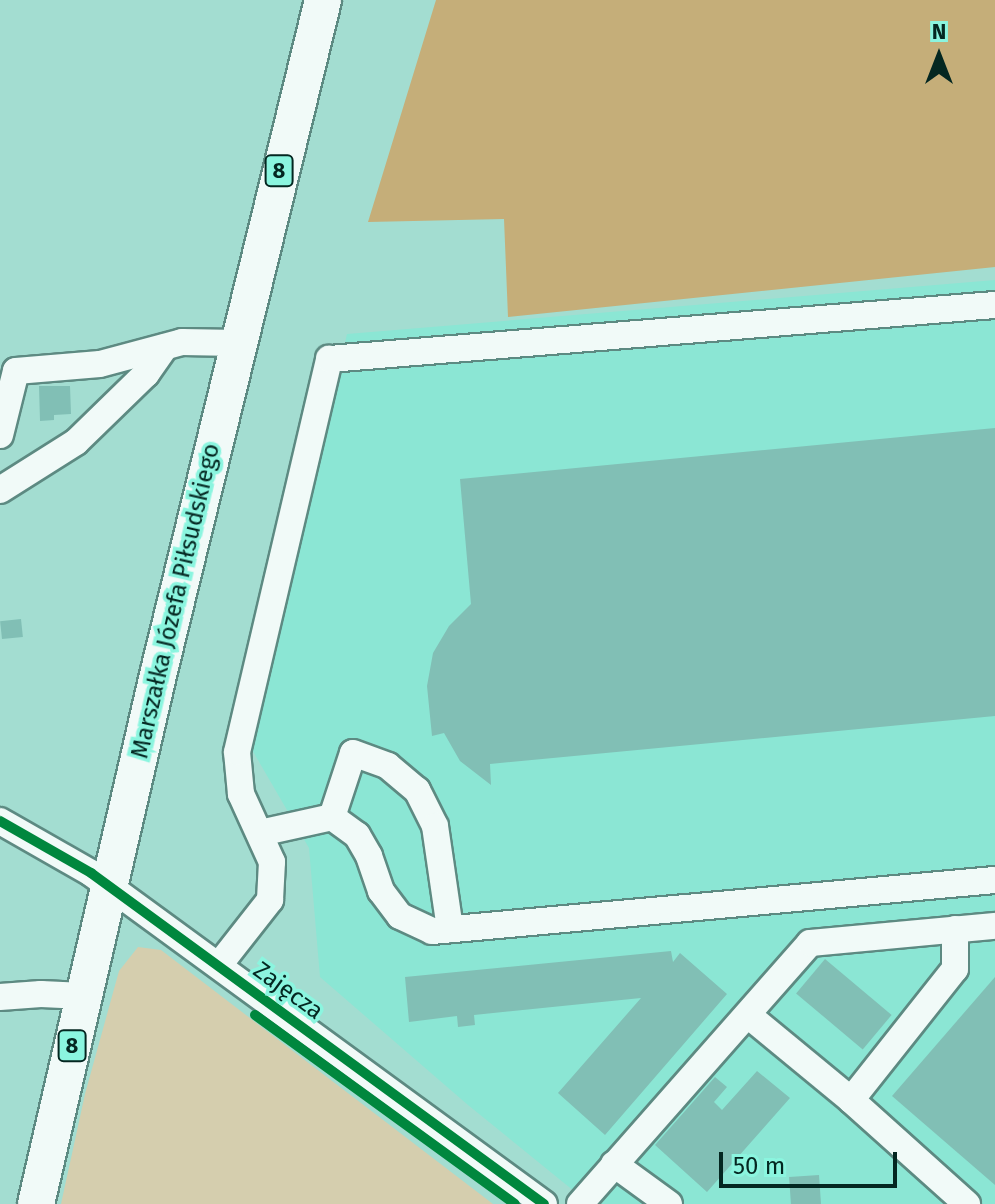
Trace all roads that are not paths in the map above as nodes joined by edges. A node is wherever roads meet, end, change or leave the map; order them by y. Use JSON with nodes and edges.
{"nodes":[{"id":1,"x":323,"y":0,"type":"edge"},
{"id":2,"x":995,"y":305,"type":"edge"},
{"id":3,"x":238,"y":343,"type":"junction"},
{"id":4,"x":165,"y":347,"type":"junction"},
{"id":5,"x":0,"y":435,"type":"edge"},
{"id":6,"x":0,"y":490,"type":"edge"},
{"id":7,"x":332,"y":817,"type":"junction"},
{"id":8,"x":0,"y":821,"type":"edge"},
{"id":9,"x":260,"y":833,"type":"junction"},
{"id":10,"x":995,"y":880,"type":"edge"},
{"id":11,"x":110,"y":888,"type":"junction"},
{"id":12,"x":995,"y":926,"type":"edge"},
{"id":13,"x":450,"y":929,"type":"junction"},
{"id":14,"x":955,"y":929,"type":"junction"},
{"id":15,"x":219,"y":965,"type":"junction"},
{"id":16,"x":84,"y":996,"type":"junction"},
{"id":17,"x":0,"y":997,"type":"edge"},
{"id":18,"x":748,"y":1015,"type":"junction"},
{"id":19,"x":851,"y":1100,"type":"junction"},
{"id":20,"x":614,"y":1164,"type":"junction"},
{"id":21,"x":36,"y":1204,"type":"edge"},
{"id":22,"x":544,"y":1204,"type":"edge"},
{"id":23,"x":580,"y":1204,"type":"edge"},
{"id":24,"x":669,"y":1204,"type":"edge"},
{"id":25,"x":967,"y":1204,"type":"edge"}],
"edges":[{"from":1,"to":3,"type":"highway","name":"Marszałka Józefa Piłsudskiego","number":"8"},
{"from":2,"to":9,"type":"street"},
{"from":3,"to":4,"type":"street"},
{"from":3,"to":11,"type":"highway","name":"Marszałka Józefa Piłsudskiego","number":"8"},
{"from":4,"to":5,"type":"street"},
{"from":4,"to":6,"type":"street"},
{"from":7,"to":9,"type":"street"},
{"from":7,"to":13,"type":"street"},
{"from":7,"to":13,"type":"street"},
{"from":8,"to":11,"type":"street","name":"Zajęcza"},
{"from":9,"to":15,"type":"street"},
{"from":10,"to":13,"type":"street"},
{"from":11,"to":15,"type":"street","name":"Zajęcza"},
{"from":11,"to":16,"type":"highway","name":"Marszałka Józefa Piłsudskiego","number":"8"},
{"from":12,"to":14,"type":"street"},
{"from":14,"to":18,"type":"street"},
{"from":14,"to":19,"type":"street"},
{"from":15,"to":22,"type":"street","name":"Zajęcza"},
{"from":16,"to":17,"type":"street"},
{"from":16,"to":21,"type":"highway","name":"Marszałka Józefa Piłsudskiego","number":"8"},
{"from":18,"to":19,"type":"street"},
{"from":18,"to":20,"type":"street"},
{"from":19,"to":25,"type":"street"},
{"from":20,"to":23,"type":"street"},
{"from":20,"to":24,"type":"street"}]}
